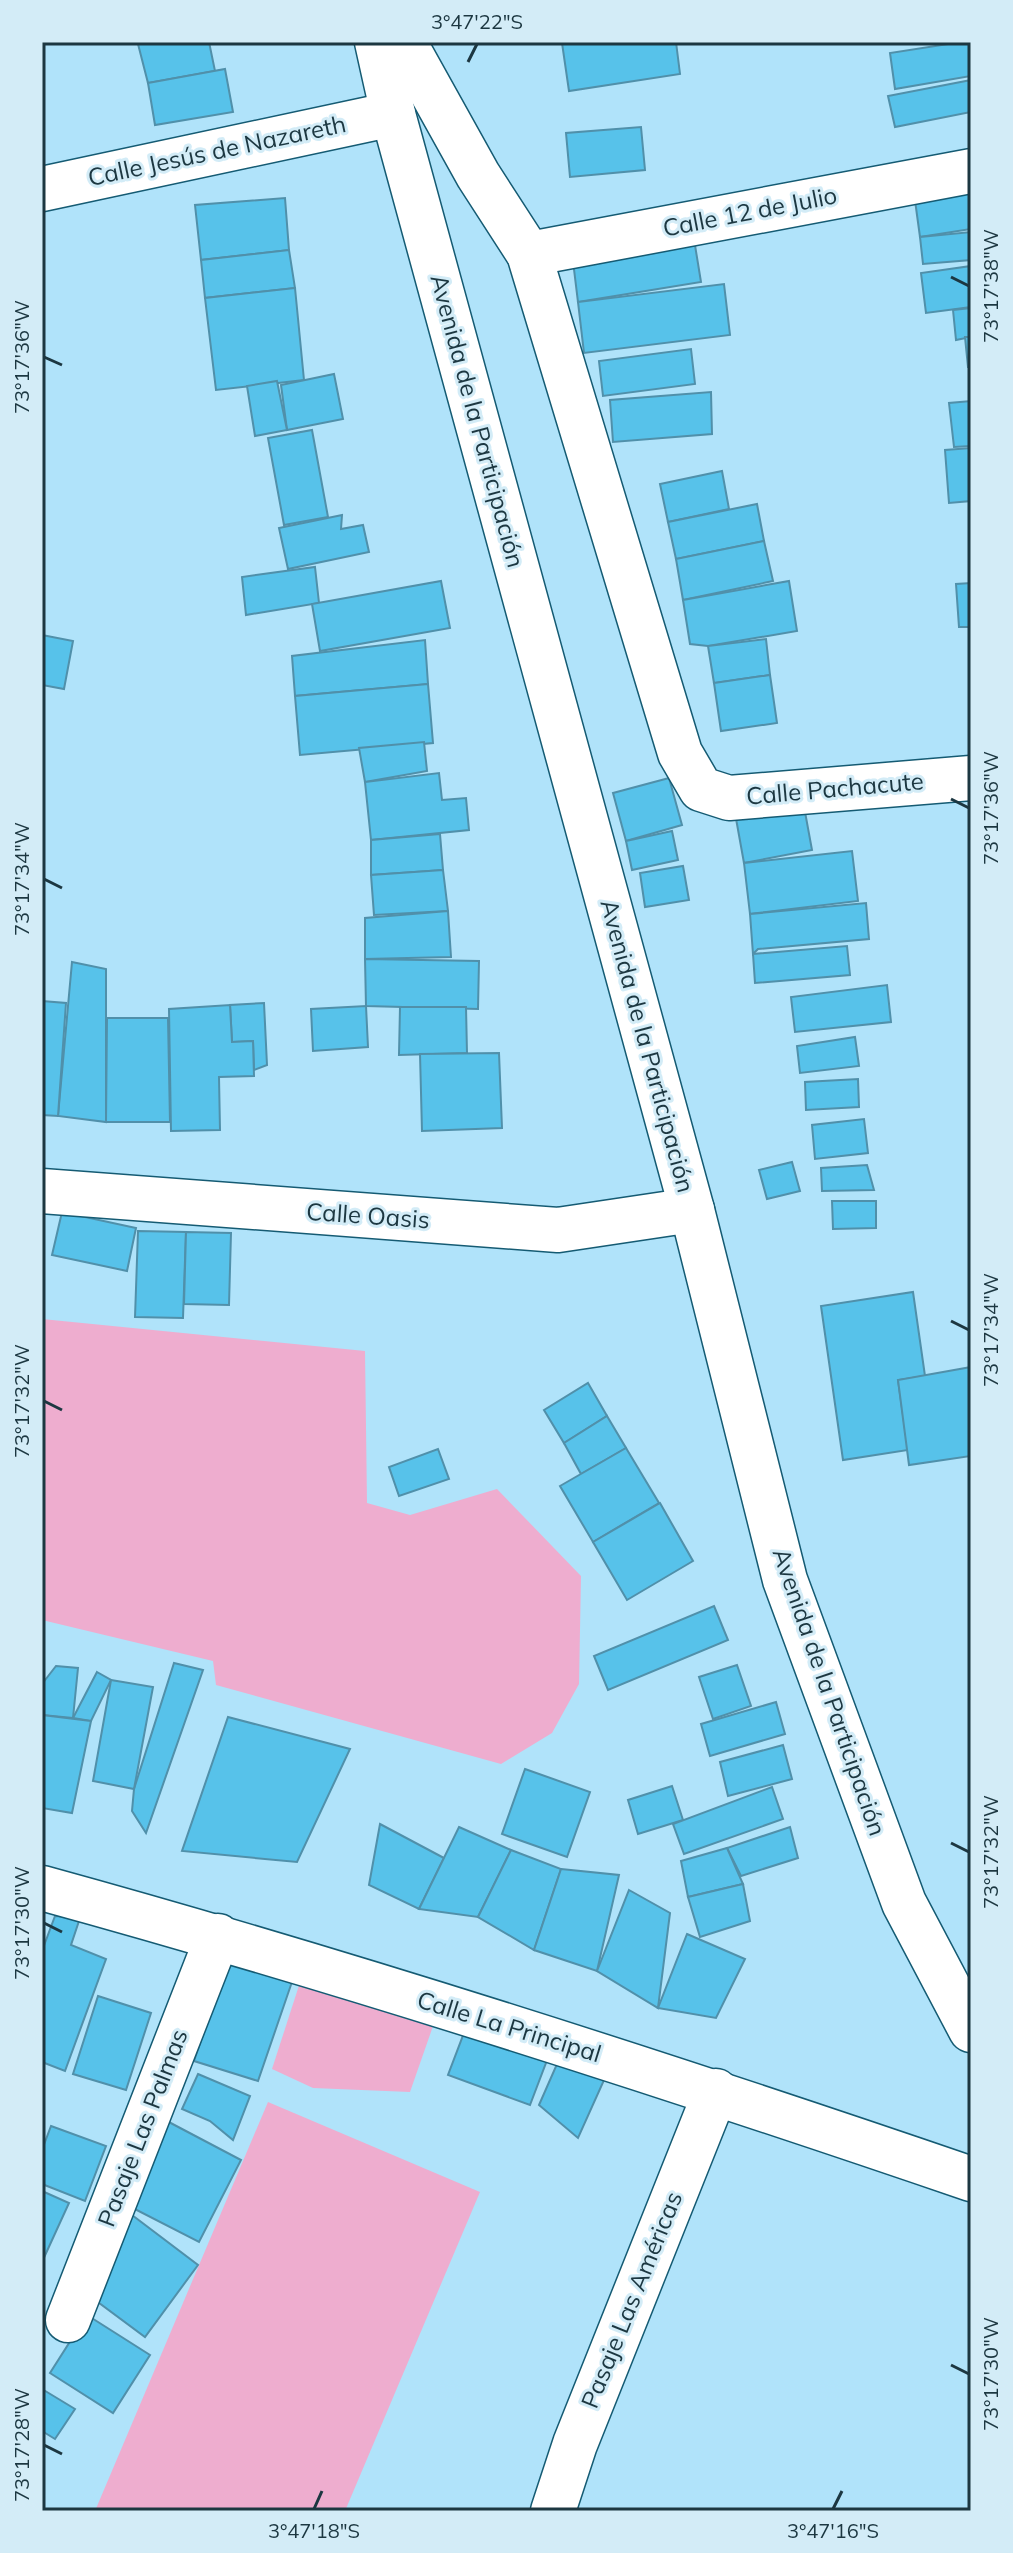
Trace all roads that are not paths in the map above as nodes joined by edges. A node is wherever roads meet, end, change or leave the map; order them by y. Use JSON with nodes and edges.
{"nodes":[{"id":1,"x":377,"y":42,"type":"edge"},
{"id":2,"x":404,"y":42,"type":"edge"},
{"id":3,"x":393,"y":114,"type":"junction"},
{"id":4,"x":971,"y":171,"type":"edge"},
{"id":5,"x":42,"y":189,"type":"edge"},
{"id":6,"x":529,"y":254,"type":"junction"},
{"id":7,"x":971,"y":778,"type":"edge"},
{"id":8,"x":42,"y":1191,"type":"edge"},
{"id":9,"x":692,"y":1210,"type":"junction"},
{"id":10,"x":42,"y":1888,"type":"edge"},
{"id":11,"x":218,"y":1936,"type":"junction"},
{"id":12,"x":971,"y":2030,"type":"edge"},
{"id":13,"x":716,"y":2091,"type":"junction"},
{"id":14,"x":971,"y":2179,"type":"edge"},
{"id":15,"x":68,"y":2320,"type":"dead end"},
{"id":16,"x":553,"y":2511,"type":"edge"}],
"edges":[{"from":1,"to":3,"type":"street","name":"Avenida de la Participación"},
{"from":2,"to":6,"type":"street"},
{"from":3,"to":5,"type":"street","name":"Calle Jesús de Nazareth"},
{"from":3,"to":9,"type":"street","name":"Avenida de la Participación"},
{"from":4,"to":6,"type":"street","name":"Calle 12 de Julio"},
{"from":6,"to":7,"type":"street","name":"Calle Pachacute"},
{"from":8,"to":9,"type":"street","name":"Calle Oasis"},
{"from":9,"to":12,"type":"street","name":"Avenida de la Participación"},
{"from":10,"to":11,"type":"street","name":"Calle La Principal"},
{"from":11,"to":13,"type":"street","name":"Calle La Principal"},
{"from":11,"to":15,"type":"street","name":"Pasaje Las Palmas"},
{"from":13,"to":14,"type":"street","name":"Calle La Principal"},
{"from":13,"to":16,"type":"street","name":"Pasaje Las Américas"}]}
